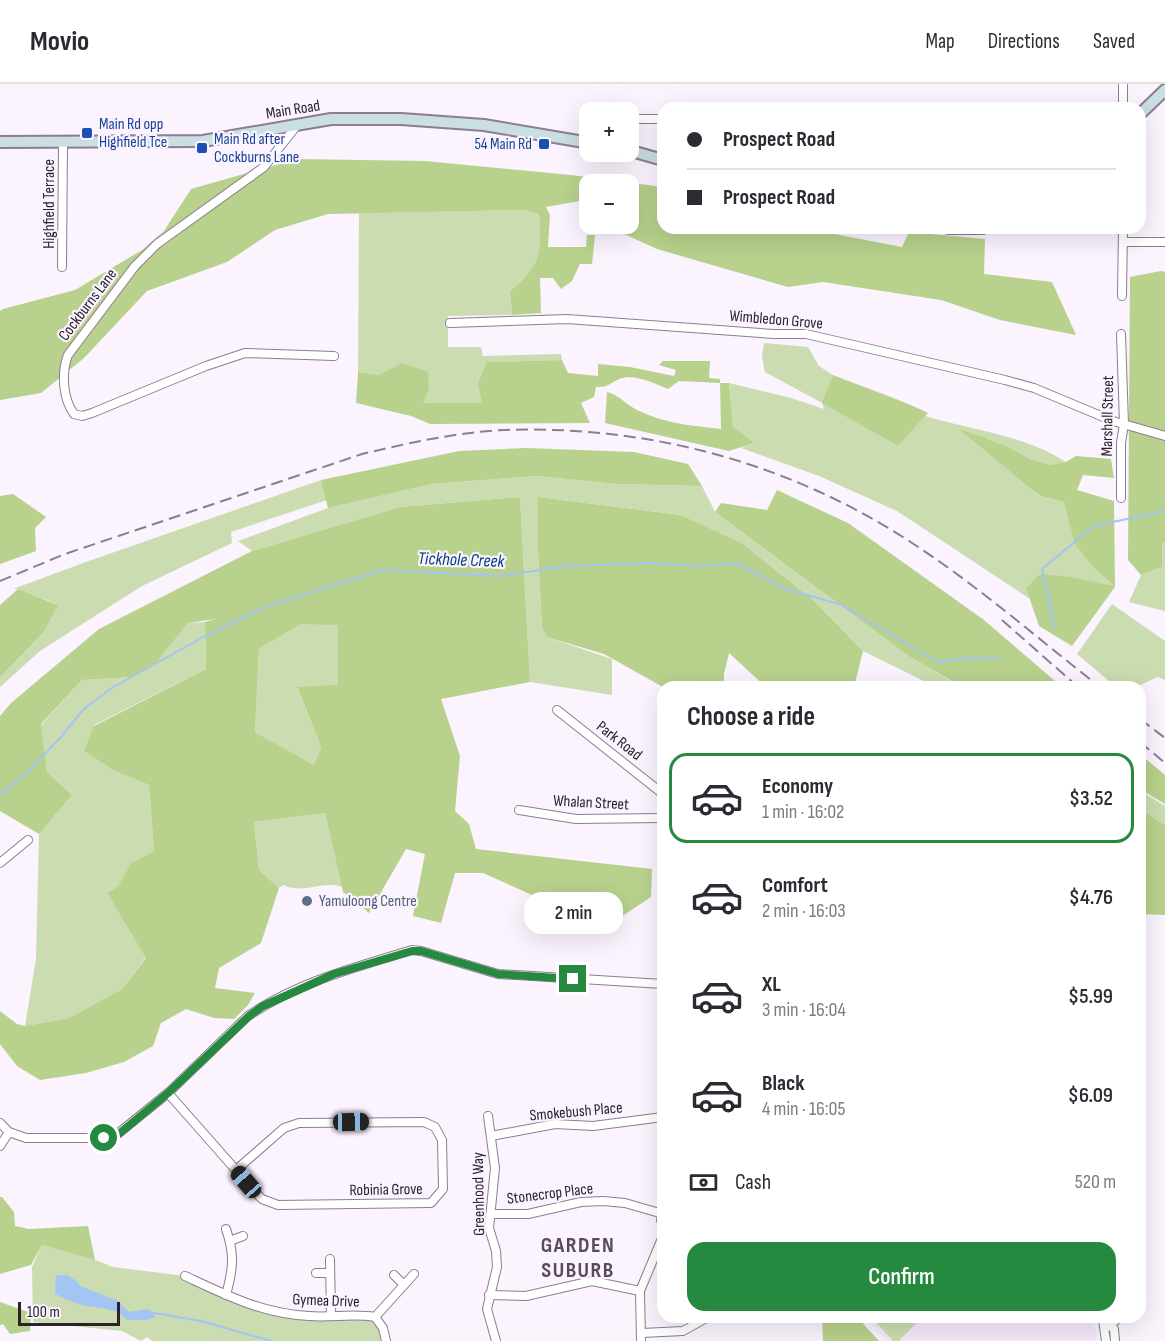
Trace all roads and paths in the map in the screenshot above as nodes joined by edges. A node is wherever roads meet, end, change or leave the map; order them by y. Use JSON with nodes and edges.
{"nodes":[{"id":1,"x":1123,"y":84,"type":"edge"},
{"id":2,"x":1165,"y":90,"type":"edge"},
{"id":3,"x":1123,"y":102,"type":"edge"},
{"id":4,"x":1146,"y":108,"type":"edge"},
{"id":5,"x":657,"y":118,"type":"edge"},
{"id":6,"x":639,"y":119,"type":"edge"},
{"id":7,"x":300,"y":123,"type":"junction"},
{"id":8,"x":579,"y":141,"type":"edge"},
{"id":9,"x":0,"y":142,"type":"edge"},
{"id":10,"x":63,"y":142,"type":"junction"},
{"id":11,"x":639,"y":153,"type":"edge"},
{"id":12,"x":657,"y":158,"type":"edge"},
{"id":13,"x":1123,"y":234,"type":"edge"},
{"id":14,"x":1123,"y":242,"type":"junction"},
{"id":15,"x":1165,"y":242,"type":"edge"},
{"id":16,"x":62,"y":267,"type":"dead end"},
{"id":17,"x":1122,"y":296,"type":"dead end"},
{"id":18,"x":450,"y":323,"type":"dead end"},
{"id":19,"x":1121,"y":334,"type":"dead end"},
{"id":20,"x":334,"y":356,"type":"dead end"},
{"id":21,"x":1124,"y":424,"type":"junction"},
{"id":22,"x":1165,"y":436,"type":"edge"},
{"id":23,"x":1121,"y":498,"type":"dead end"},
{"id":24,"x":557,"y":710,"type":"dead end"},
{"id":25,"x":657,"y":789,"type":"edge"},
{"id":26,"x":519,"y":810,"type":"dead end"},
{"id":27,"x":657,"y":818,"type":"edge"},
{"id":28,"x":28,"y":840,"type":"dead end"},
{"id":29,"x":0,"y":863,"type":"edge"},
{"id":30,"x":657,"y":984,"type":"edge"},
{"id":31,"x":168,"y":1093,"type":"junction"},
{"id":32,"x":488,"y":1116,"type":"dead end"},
{"id":33,"x":657,"y":1118,"type":"edge"},
{"id":34,"x":0,"y":1123,"type":"edge"},
{"id":35,"x":9,"y":1132,"type":"junction"},
{"id":36,"x":491,"y":1136,"type":"junction"},
{"id":37,"x":0,"y":1146,"type":"edge"},
{"id":38,"x":236,"y":1170,"type":"junction"},
{"id":39,"x":491,"y":1214,"type":"junction"},
{"id":40,"x":657,"y":1216,"type":"edge"},
{"id":41,"x":226,"y":1229,"type":"dead end"},
{"id":42,"x":243,"y":1236,"type":"dead end"},
{"id":43,"x":230,"y":1241,"type":"junction"},
{"id":44,"x":657,"y":1249,"type":"edge"},
{"id":45,"x":330,"y":1259,"type":"dead end"},
{"id":46,"x":316,"y":1273,"type":"dead end"},
{"id":47,"x":330,"y":1273,"type":"junction"},
{"id":48,"x":414,"y":1274,"type":"dead end"},
{"id":49,"x":394,"y":1275,"type":"dead end"},
{"id":50,"x":185,"y":1276,"type":"dead end"},
{"id":51,"x":404,"y":1285,"type":"junction"},
{"id":52,"x":640,"y":1291,"type":"junction"},
{"id":53,"x":489,"y":1294,"type":"junction"},
{"id":54,"x":226,"y":1295,"type":"junction"},
{"id":55,"x":331,"y":1315,"type":"junction"},
{"id":56,"x":375,"y":1317,"type":"junction"},
{"id":57,"x":696,"y":1323,"type":"edge"},
{"id":58,"x":1104,"y":1323,"type":"edge"},
{"id":59,"x":1112,"y":1323,"type":"edge"},
{"id":60,"x":1107,"y":1327,"type":"junction"},
{"id":61,"x":642,"y":1337,"type":"edge"},
{"id":62,"x":386,"y":1341,"type":"edge"},
{"id":63,"x":496,"y":1341,"type":"edge"},
{"id":64,"x":1106,"y":1341,"type":"edge"},
{"id":65,"x":1115,"y":1341,"type":"edge"}],
"edges":[{"from":1,"to":3,"type":"street"},
{"from":2,"to":4,"type":"main road"},
{"from":5,"to":6,"type":"street"},
{"from":7,"to":8,"type":"main road","name":"Main Road"},
{"from":7,"to":10,"type":"main road","name":"Main Road"},
{"from":7,"to":20,"type":"street","name":"Cockburns Lane"},
{"from":9,"to":10,"type":"main road","name":"Main Road"},
{"from":10,"to":16,"type":"street","name":"Highfield Terrace"},
{"from":11,"to":12,"type":"main road"},
{"from":13,"to":14,"type":"street"},
{"from":14,"to":15,"type":"street"},
{"from":14,"to":17,"type":"street"},
{"from":18,"to":21,"type":"street","name":"Wimbledon Grove"},
{"from":19,"to":21,"type":"street","name":"Marshall Street"},
{"from":21,"to":22,"type":"street","name":"Wimbledon Grove"},
{"from":21,"to":23,"type":"street","name":"Marshall Street"},
{"from":24,"to":25,"type":"street","name":"Park Road"},
{"from":26,"to":27,"type":"street","name":"Whalan Street"},
{"from":28,"to":29,"type":"street"},
{"from":30,"to":31,"type":"street"},
{"from":31,"to":35,"type":"street"},
{"from":31,"to":38,"type":"street","name":"Robinia Grove"},
{"from":32,"to":36,"type":"street","name":"Greenhood Way"},
{"from":33,"to":36,"type":"street","name":"Smokebush Place"},
{"from":34,"to":35,"type":"street"},
{"from":35,"to":37,"type":"street"},
{"from":36,"to":39,"type":"street","name":"Greenhood Way"},
{"from":38,"to":38,"type":"street","name":"Robinia Grove"},
{"from":39,"to":40,"type":"street","name":"Stonecrop Place"},
{"from":39,"to":53,"type":"street","name":"Greenhood Way"},
{"from":41,"to":43,"type":"street"},
{"from":42,"to":43,"type":"street"},
{"from":43,"to":54,"type":"street"},
{"from":44,"to":52,"type":"street"},
{"from":45,"to":47,"type":"street"},
{"from":46,"to":47,"type":"street"},
{"from":47,"to":55,"type":"street"},
{"from":48,"to":51,"type":"street"},
{"from":49,"to":51,"type":"street"},
{"from":50,"to":54,"type":"street","name":"Gymea Drive"},
{"from":51,"to":56,"type":"street"},
{"from":52,"to":53,"type":"street"},
{"from":52,"to":61,"type":"street"},
{"from":53,"to":63,"type":"street","name":"Greenhood Way"},
{"from":54,"to":55,"type":"street","name":"Gymea Drive"},
{"from":55,"to":56,"type":"street","name":"Gymea Drive"},
{"from":56,"to":62,"type":"street","name":"Gymea Drive"},
{"from":57,"to":61,"type":"street"},
{"from":58,"to":60,"type":"street"},
{"from":59,"to":60,"type":"street"},
{"from":60,"to":64,"type":"street"},
{"from":60,"to":65,"type":"street"}]}
